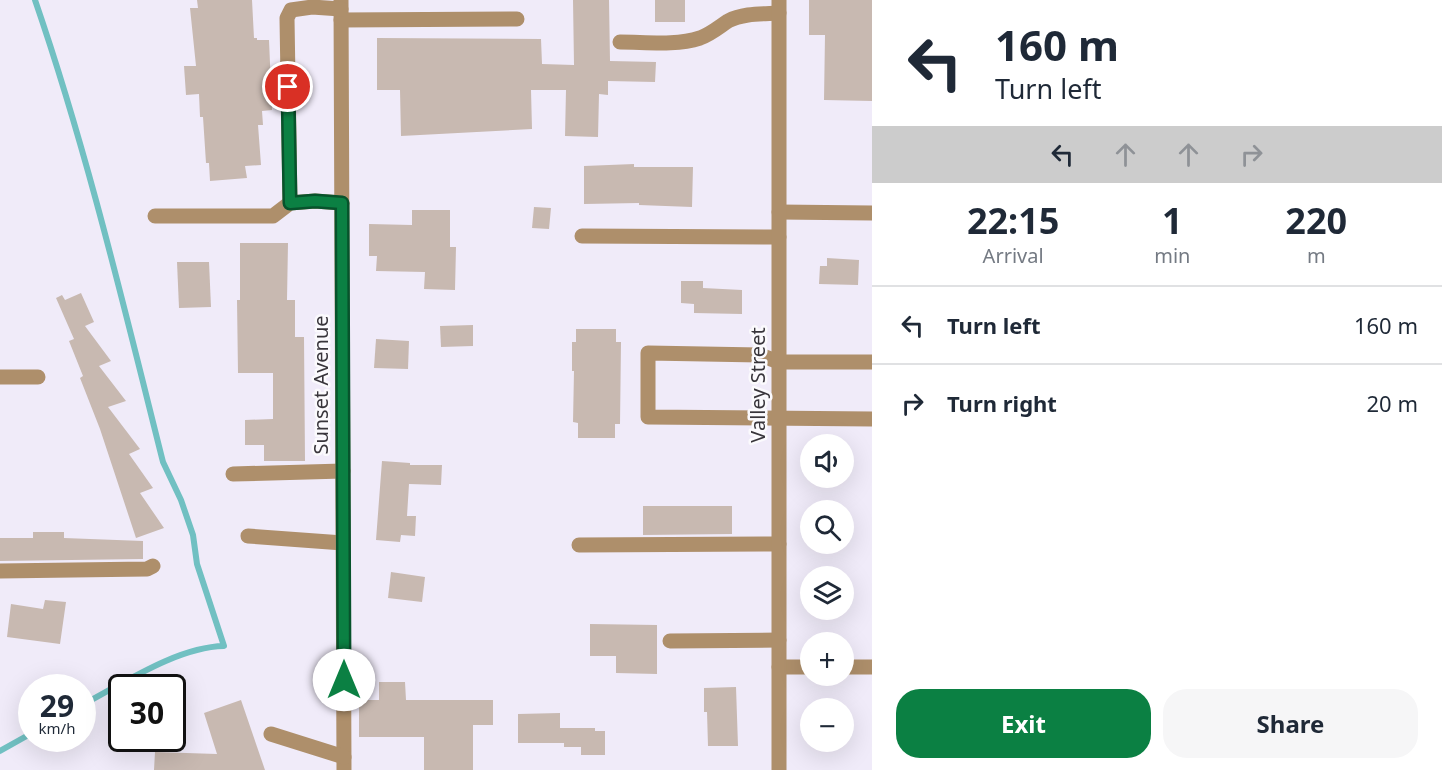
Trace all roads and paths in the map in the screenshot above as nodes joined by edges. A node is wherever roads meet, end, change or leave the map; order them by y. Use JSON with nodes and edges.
{"nodes":[{"id":1,"x":779,"y":7,"type":"edge"},
{"id":2,"x":340,"y":10,"type":"edge"},
{"id":3,"x":517,"y":19,"type":"dead end"},
{"id":4,"x":620,"y":42,"type":"dead end"},
{"id":5,"x":290,"y":203,"type":"junction"},
{"id":6,"x":342,"y":203,"type":"junction"},
{"id":7,"x":779,"y":212,"type":"junction"},
{"id":8,"x":872,"y":213,"type":"edge"},
{"id":9,"x":155,"y":216,"type":"dead end"},
{"id":10,"x":582,"y":236,"type":"dead end"},
{"id":11,"x":779,"y":237,"type":"junction"},
{"id":12,"x":779,"y":362,"type":"junction"},
{"id":13,"x":872,"y":362,"type":"edge"},
{"id":14,"x":0,"y":376,"type":"edge"},
{"id":15,"x":38,"y":377,"type":"dead end"},
{"id":16,"x":872,"y":418,"type":"edge"},
{"id":17,"x":779,"y":419,"type":"junction"},
{"id":18,"x":343,"y":471,"type":"junction"},
{"id":19,"x":233,"y":474,"type":"dead end"},
{"id":20,"x":248,"y":536,"type":"dead end"},
{"id":21,"x":343,"y":543,"type":"junction"},
{"id":22,"x":779,"y":544,"type":"junction"},
{"id":23,"x":579,"y":545,"type":"dead end"},
{"id":24,"x":153,"y":566,"type":"dead end"},
{"id":25,"x":0,"y":571,"type":"edge"},
{"id":26,"x":779,"y":640,"type":"junction"},
{"id":27,"x":670,"y":641,"type":"dead end"},
{"id":28,"x":779,"y":667,"type":"junction"},
{"id":29,"x":800,"y":667,"type":"edge"},
{"id":30,"x":854,"y":667,"type":"edge"},
{"id":31,"x":872,"y":667,"type":"edge"},
{"id":32,"x":271,"y":734,"type":"dead end"},
{"id":33,"x":344,"y":764,"type":"edge"},
{"id":34,"x":779,"y":770,"type":"edge"}],
"edges":[{"from":1,"to":4,"type":"street"},
{"from":1,"to":7,"type":"street","name":"Valley Street"},
{"from":2,"to":3,"type":"street"},
{"from":2,"to":5,"type":"street"},
{"from":2,"to":6,"type":"street","name":"Sunset Avenue"},
{"from":5,"to":6,"type":"street"},
{"from":5,"to":9,"type":"street"},
{"from":6,"to":18,"type":"street","name":"Sunset Avenue"},
{"from":7,"to":8,"type":"street"},
{"from":7,"to":11,"type":"street","name":"Valley Street"},
{"from":10,"to":11,"type":"street"},
{"from":11,"to":12,"type":"street","name":"Valley Street"},
{"from":12,"to":13,"type":"street"},
{"from":12,"to":17,"type":"street","name":"Valley Street"},
{"from":12,"to":17,"type":"street"},
{"from":14,"to":15,"type":"street"},
{"from":16,"to":17,"type":"street"},
{"from":17,"to":22,"type":"street","name":"Valley Street"},
{"from":18,"to":19,"type":"street"},
{"from":18,"to":21,"type":"street","name":"Sunset Avenue"},
{"from":20,"to":21,"type":"street"},
{"from":21,"to":33,"type":"street","name":"Sunset Avenue"},
{"from":22,"to":23,"type":"street"},
{"from":22,"to":26,"type":"street","name":"Valley Street"},
{"from":24,"to":25,"type":"street"},
{"from":26,"to":27,"type":"street"},
{"from":26,"to":28,"type":"street","name":"Valley Street"},
{"from":28,"to":29,"type":"street"},
{"from":28,"to":34,"type":"street","name":"Valley Street"},
{"from":30,"to":31,"type":"street"},
{"from":32,"to":33,"type":"street"}]}
